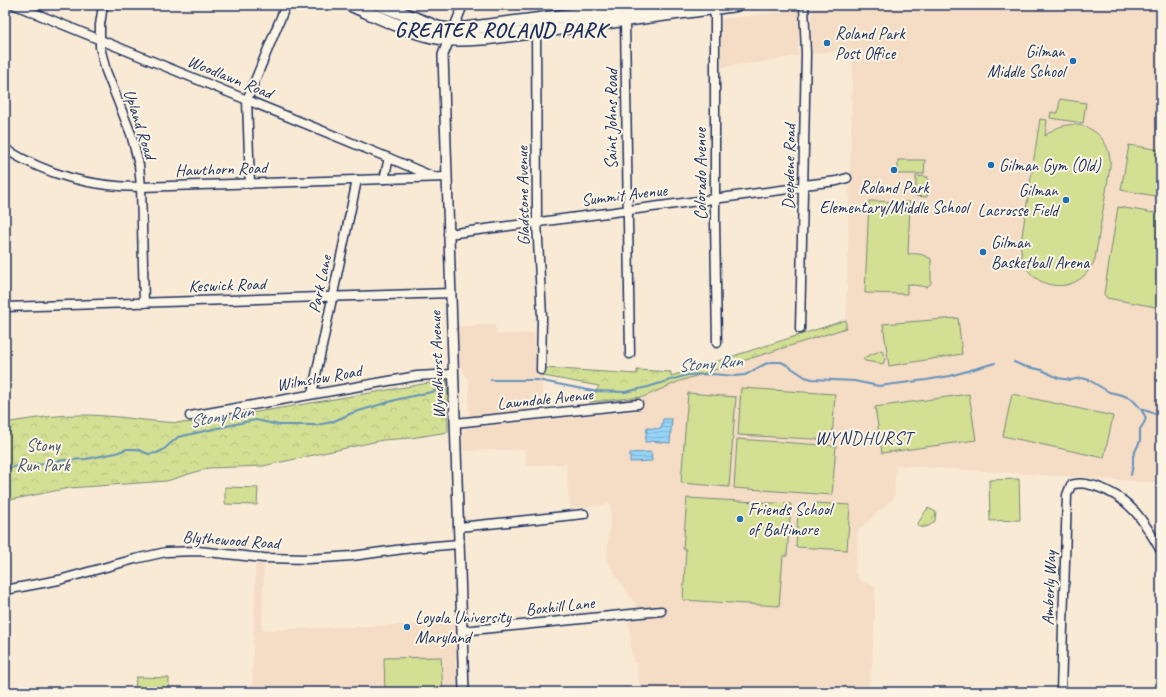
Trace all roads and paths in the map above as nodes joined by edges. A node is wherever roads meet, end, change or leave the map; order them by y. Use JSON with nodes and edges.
{"nodes":[{"id":1,"x":15,"y":5,"type":"edge"},
{"id":2,"x":103,"y":5,"type":"edge"},
{"id":3,"x":286,"y":5,"type":"edge"},
{"id":4,"x":351,"y":5,"type":"edge"},
{"id":5,"x":381,"y":5,"type":"edge"},
{"id":6,"x":463,"y":5,"type":"edge"},
{"id":7,"x":650,"y":5,"type":"edge"},
{"id":8,"x":732,"y":5,"type":"edge"},
{"id":9,"x":804,"y":5,"type":"edge"},
{"id":10,"x":714,"y":6,"type":"edge"},
{"id":11,"x":628,"y":11,"type":"edge"},
{"id":12,"x":536,"y":26,"type":"junction"},
{"id":13,"x":451,"y":35,"type":"junction"},
{"id":14,"x":99,"y":39,"type":"junction"},
{"id":15,"x":247,"y":100,"type":"junction"},
{"id":16,"x":5,"y":148,"type":"edge"},
{"id":17,"x":389,"y":158,"type":"junction"},
{"id":18,"x":434,"y":177,"type":"junction"},
{"id":19,"x":446,"y":177,"type":"junction"},
{"id":20,"x":847,"y":178,"type":"dead end"},
{"id":21,"x":384,"y":179,"type":"junction"},
{"id":22,"x":357,"y":180,"type":"junction"},
{"id":23,"x":250,"y":184,"type":"junction"},
{"id":24,"x":804,"y":186,"type":"junction"},
{"id":25,"x":141,"y":187,"type":"junction"},
{"id":26,"x":715,"y":198,"type":"junction"},
{"id":27,"x":627,"y":210,"type":"junction"},
{"id":28,"x":537,"y":221,"type":"junction"},
{"id":29,"x":448,"y":234,"type":"junction"},
{"id":30,"x":450,"y":294,"type":"junction"},
{"id":31,"x":332,"y":296,"type":"junction"},
{"id":32,"x":144,"y":303,"type":"junction"},
{"id":33,"x":5,"y":307,"type":"edge"},
{"id":34,"x":800,"y":329,"type":"dead end"},
{"id":35,"x":717,"y":343,"type":"dead end"},
{"id":36,"x":630,"y":354,"type":"dead end"},
{"id":37,"x":541,"y":370,"type":"dead end"},
{"id":38,"x":453,"y":374,"type":"junction"},
{"id":39,"x":312,"y":394,"type":"junction"},
{"id":40,"x":638,"y":404,"type":"dead end"},
{"id":41,"x":190,"y":416,"type":"dead end"},
{"id":42,"x":455,"y":423,"type":"junction"},
{"id":43,"x":584,"y":514,"type":"dead end"},
{"id":44,"x":459,"y":527,"type":"junction"},
{"id":45,"x":459,"y":544,"type":"junction"},
{"id":46,"x":1161,"y":551,"type":"edge"},
{"id":47,"x":5,"y":590,"type":"edge"},
{"id":48,"x":661,"y":611,"type":"dead end"},
{"id":49,"x":462,"y":631,"type":"junction"},
{"id":50,"x":464,"y":692,"type":"edge"},
{"id":51,"x":1061,"y":692,"type":"edge"}],
"edges":[{"from":1,"to":14,"type":"street","name":"Woodlawn Road"},
{"from":2,"to":14,"type":"street","name":"Upland Road"},
{"from":3,"to":15,"type":"street"},
{"from":4,"to":13,"type":"main road"},
{"from":5,"to":13,"type":"main road"},
{"from":6,"to":13,"type":"street"},
{"from":7,"to":11,"type":"main road"},
{"from":8,"to":10,"type":"main road"},
{"from":9,"to":24,"type":"street","name":"Deepdene Road"},
{"from":10,"to":11,"type":"main road"},
{"from":10,"to":26,"type":"street","name":"Colorado Avenue"},
{"from":11,"to":12,"type":"main road"},
{"from":11,"to":27,"type":"street","name":"Saint Johns Road"},
{"from":12,"to":13,"type":"main road"},
{"from":12,"to":28,"type":"street","name":"Gladstone Avenue"},
{"from":13,"to":19,"type":"street","name":"Wyndhurst Avenue"},
{"from":14,"to":15,"type":"street","name":"Woodlawn Road"},
{"from":14,"to":25,"type":"street","name":"Upland Road"},
{"from":15,"to":17,"type":"street","name":"Woodlawn Road"},
{"from":15,"to":23,"type":"street"},
{"from":16,"to":25,"type":"street","name":"Hawthorn Road"},
{"from":17,"to":18,"type":"street","name":"Woodlawn Road"},
{"from":17,"to":21,"type":"street"},
{"from":18,"to":19,"type":"street","name":"Hawthorn Road"},
{"from":18,"to":21,"type":"street","name":"Hawthorn Road"},
{"from":19,"to":29,"type":"street","name":"Wyndhurst Avenue"},
{"from":20,"to":24,"type":"street","name":"Summit Avenue"},
{"from":21,"to":22,"type":"street","name":"Hawthorn Road"},
{"from":22,"to":23,"type":"street","name":"Hawthorn Road"},
{"from":22,"to":31,"type":"street","name":"Park Lane"},
{"from":23,"to":25,"type":"street","name":"Hawthorn Road"},
{"from":24,"to":26,"type":"street","name":"Summit Avenue"},
{"from":24,"to":34,"type":"street","name":"Deepdene Road"},
{"from":25,"to":32,"type":"street","name":"Upland Road"},
{"from":26,"to":27,"type":"street","name":"Summit Avenue"},
{"from":26,"to":35,"type":"street","name":"Colorado Avenue"},
{"from":27,"to":28,"type":"street","name":"Summit Avenue"},
{"from":27,"to":36,"type":"street","name":"Saint Johns Road"},
{"from":28,"to":29,"type":"street","name":"Summit Avenue"},
{"from":28,"to":37,"type":"street","name":"Gladstone Avenue"},
{"from":29,"to":30,"type":"street","name":"Wyndhurst Avenue"},
{"from":30,"to":31,"type":"street","name":"Keswick Road"},
{"from":30,"to":38,"type":"street","name":"Wyndhurst Avenue"},
{"from":31,"to":32,"type":"street","name":"Keswick Road"},
{"from":31,"to":39,"type":"street","name":"Park Lane"},
{"from":32,"to":33,"type":"street","name":"Keswick Road"},
{"from":38,"to":39,"type":"street","name":"Wilmslow Road"},
{"from":38,"to":42,"type":"street","name":"Wyndhurst Avenue"},
{"from":39,"to":41,"type":"street","name":"Wilmslow Road"},
{"from":40,"to":42,"type":"street","name":"Lawndale Avenue"},
{"from":42,"to":44,"type":"street","name":"Wyndhurst Avenue"},
{"from":43,"to":44,"type":"street"},
{"from":44,"to":45,"type":"street","name":"Wyndhurst Avenue"},
{"from":45,"to":47,"type":"street","name":"Blythewood Road"},
{"from":45,"to":49,"type":"street","name":"Wyndhurst Avenue"},
{"from":46,"to":51,"type":"street","name":"Amberly Way"},
{"from":48,"to":49,"type":"street","name":"Boxhill Lane"},
{"from":49,"to":50,"type":"street","name":"Wyndhurst Avenue"}]}
